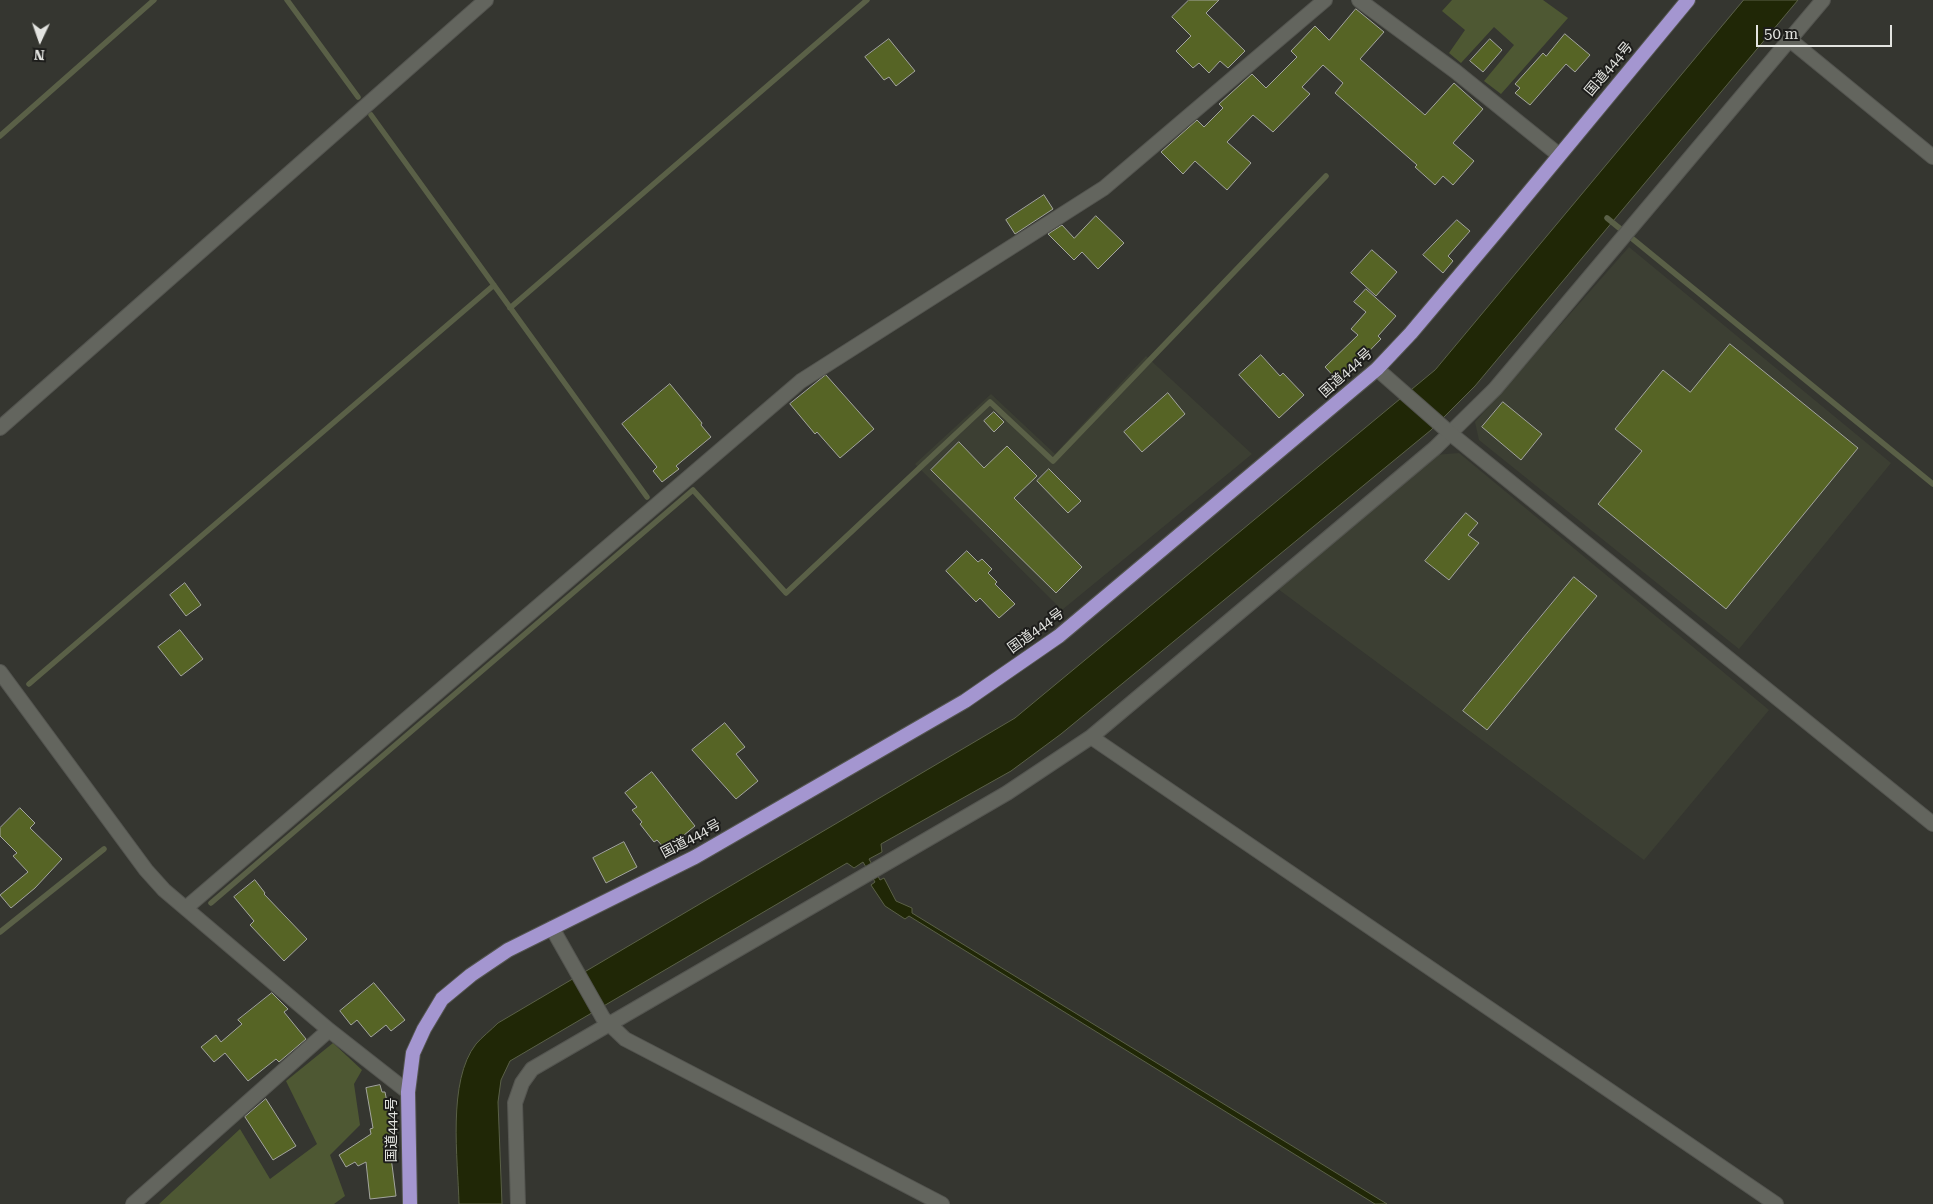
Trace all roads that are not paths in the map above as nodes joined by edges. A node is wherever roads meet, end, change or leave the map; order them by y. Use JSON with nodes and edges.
{"nodes":[{"id":1,"x":486,"y":0,"type":"edge"},
{"id":2,"x":1325,"y":0,"type":"edge"},
{"id":3,"x":1359,"y":0,"type":"edge"},
{"id":4,"x":1688,"y":0,"type":"edge"},
{"id":5,"x":1823,"y":0,"type":"edge"},
{"id":6,"x":1790,"y":40,"type":"junction"},
{"id":7,"x":1559,"y":155,"type":"junction"},
{"id":8,"x":1933,"y":157,"type":"edge"},
{"id":9,"x":1378,"y":369,"type":"junction"},
{"id":10,"x":0,"y":428,"type":"edge"},
{"id":11,"x":1447,"y":430,"type":"junction"},
{"id":12,"x":0,"y":672,"type":"edge"},
{"id":13,"x":1091,"y":737,"type":"junction"},
{"id":14,"x":1933,"y":824,"type":"edge"},
{"id":15,"x":186,"y":907,"type":"junction"},
{"id":16,"x":552,"y":928,"type":"junction"},
{"id":17,"x":606,"y":1021,"type":"junction"},
{"id":18,"x":329,"y":1030,"type":"junction"},
{"id":19,"x":408,"y":1092,"type":"junction"},
{"id":20,"x":133,"y":1204,"type":"edge"},
{"id":21,"x":410,"y":1204,"type":"edge"},
{"id":22,"x":518,"y":1204,"type":"edge"},
{"id":23,"x":942,"y":1204,"type":"edge"},
{"id":24,"x":1776,"y":1204,"type":"edge"}],
"edges":[{"from":1,"to":10,"type":"street"},
{"from":2,"to":15,"type":"street"},
{"from":3,"to":7,"type":"street"},
{"from":4,"to":7,"type":"highway","name":"国道444号"},
{"from":5,"to":6,"type":"street"},
{"from":6,"to":8,"type":"street"},
{"from":6,"to":11,"type":"street"},
{"from":7,"to":9,"type":"highway","name":"国道444号"},
{"from":9,"to":11,"type":"street"},
{"from":9,"to":16,"type":"highway","name":"国道444号"},
{"from":11,"to":13,"type":"street"},
{"from":11,"to":14,"type":"street"},
{"from":12,"to":15,"type":"street"},
{"from":13,"to":17,"type":"street"},
{"from":13,"to":24,"type":"street"},
{"from":15,"to":18,"type":"street"},
{"from":16,"to":17,"type":"street"},
{"from":16,"to":19,"type":"highway","name":"国道444号"},
{"from":17,"to":22,"type":"street"},
{"from":17,"to":23,"type":"street"},
{"from":18,"to":19,"type":"street"},
{"from":18,"to":20,"type":"street"},
{"from":19,"to":21,"type":"highway","name":"国道444号"}]}
